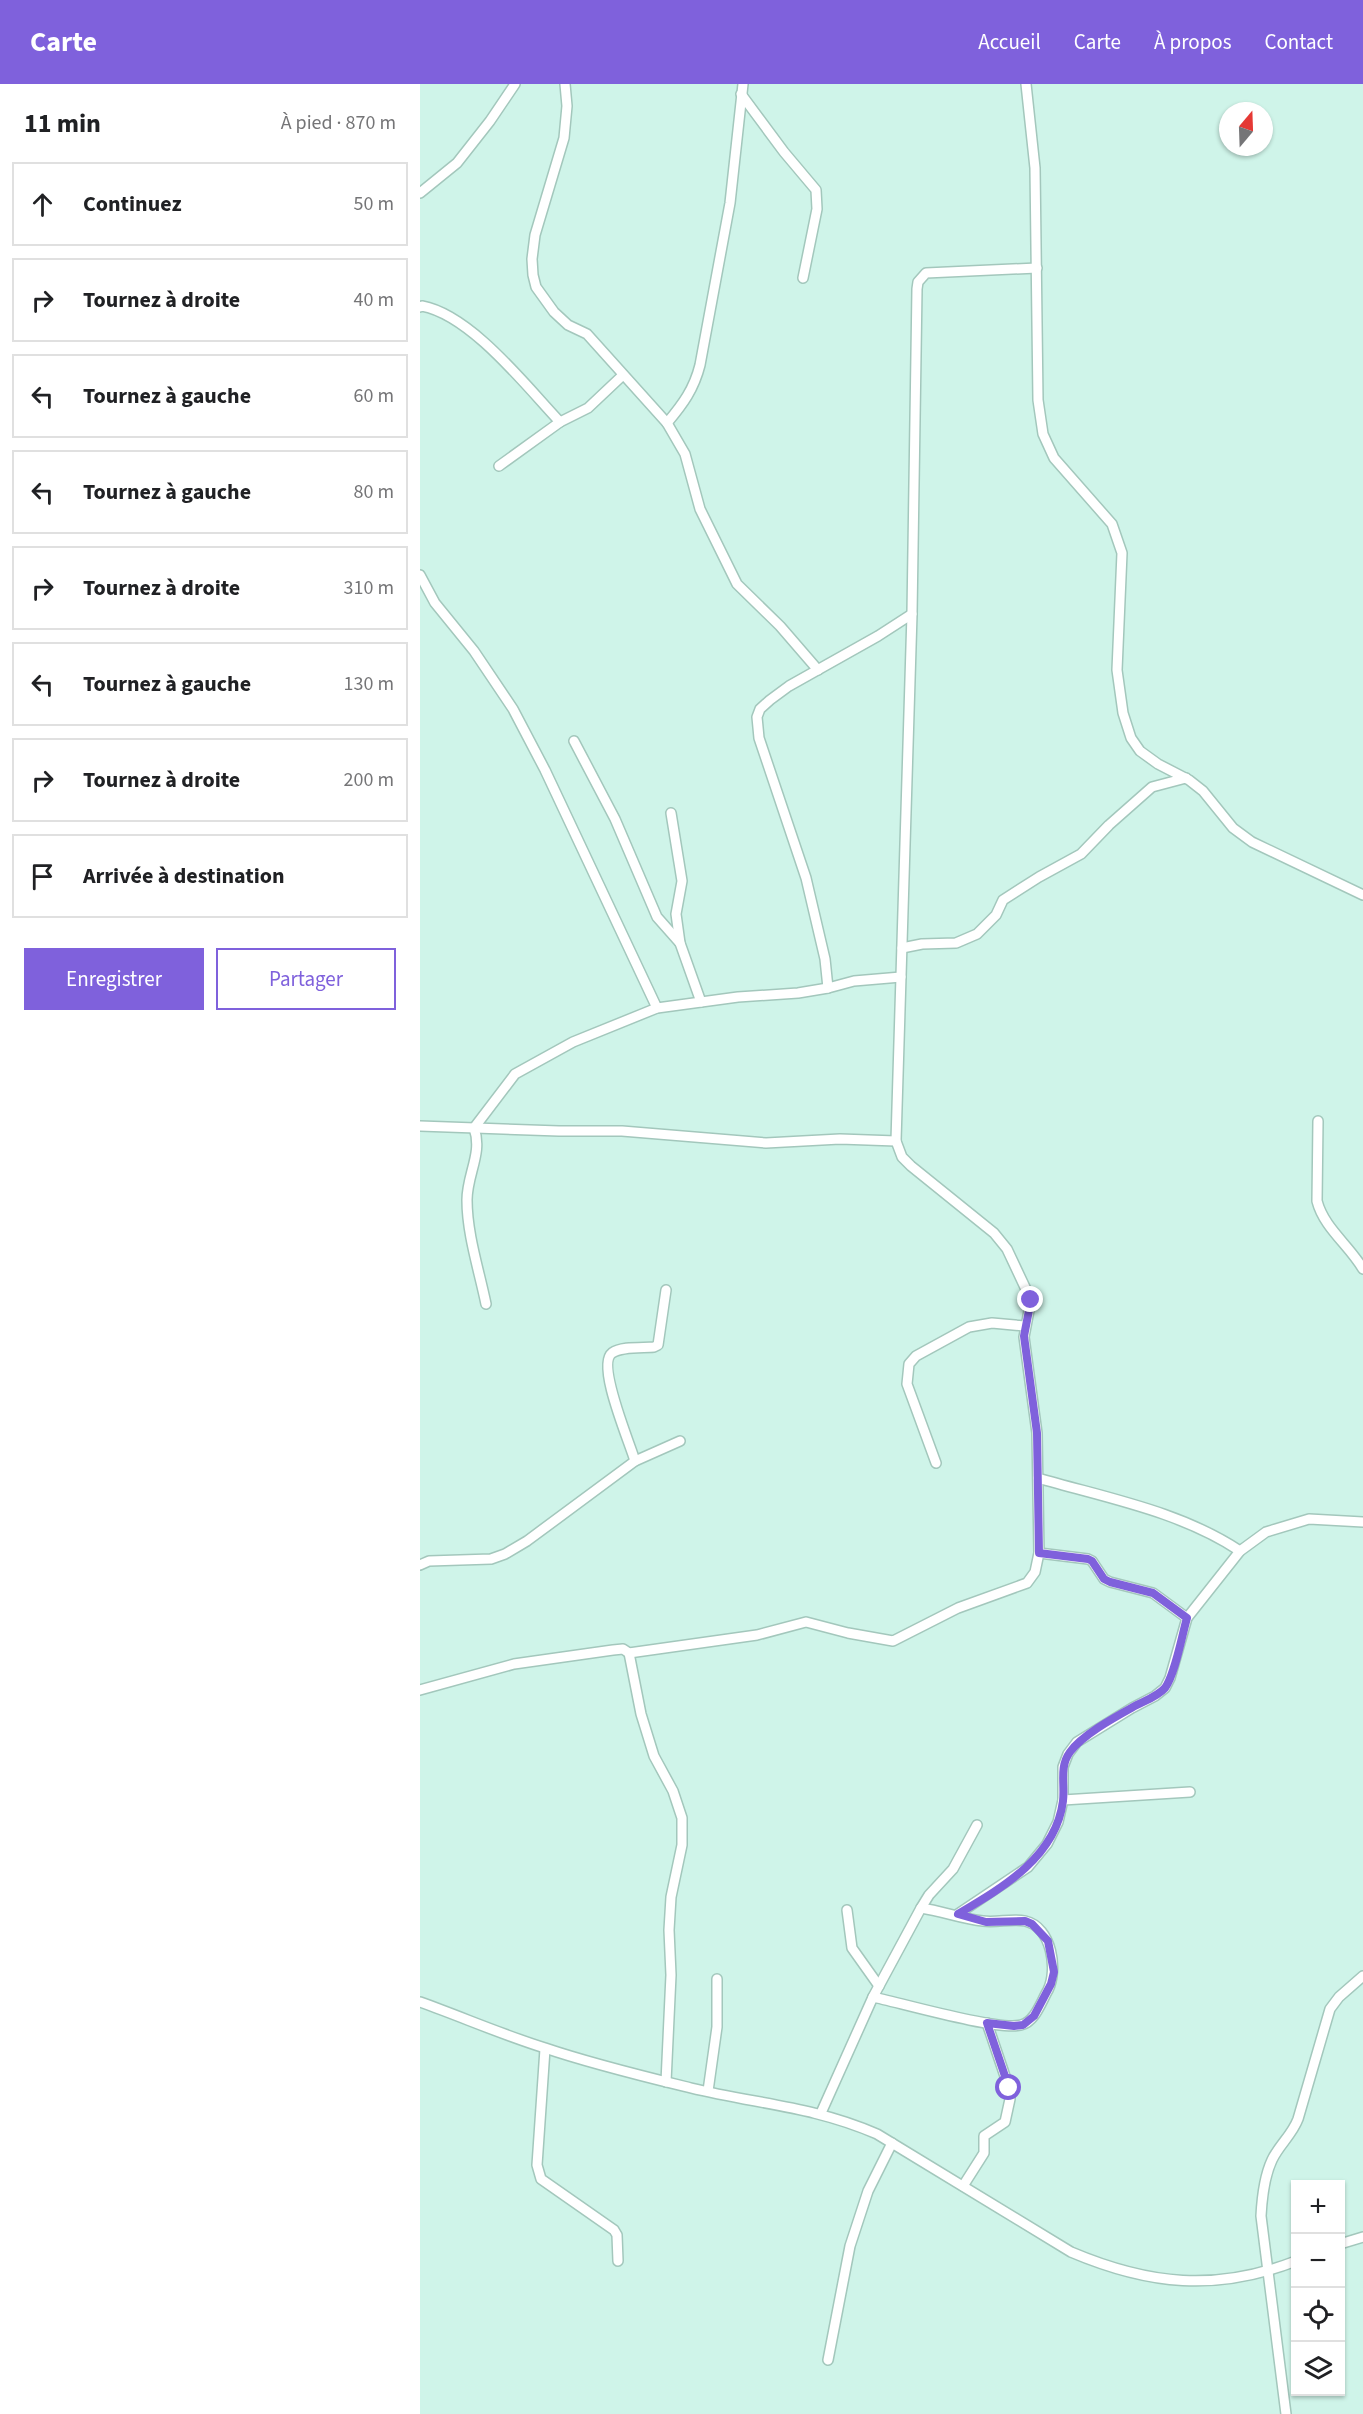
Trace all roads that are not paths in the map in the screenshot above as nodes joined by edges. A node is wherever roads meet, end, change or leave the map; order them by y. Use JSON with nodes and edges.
{"nodes":[{"id":1,"x":515,"y":84,"type":"edge"},
{"id":2,"x":565,"y":84,"type":"edge"},
{"id":3,"x":1026,"y":84,"type":"edge"},
{"id":4,"x":742,"y":89,"type":"edge"},
{"id":5,"x":420,"y":193,"type":"edge"},
{"id":6,"x":1037,"y":268,"type":"junction"},
{"id":7,"x":803,"y":278,"type":"dead end"},
{"id":8,"x":420,"y":307,"type":"edge"},
{"id":9,"x":622,"y":375,"type":"junction"},
{"id":10,"x":560,"y":422,"type":"junction"},
{"id":11,"x":667,"y":423,"type":"junction"},
{"id":12,"x":499,"y":466,"type":"dead end"},
{"id":13,"x":420,"y":575,"type":"edge"},
{"id":14,"x":912,"y":614,"type":"junction"},
{"id":15,"x":818,"y":670,"type":"junction"},
{"id":16,"x":574,"y":741,"type":"dead end"},
{"id":17,"x":1186,"y":778,"type":"junction"},
{"id":18,"x":671,"y":813,"type":"dead end"},
{"id":19,"x":1363,"y":895,"type":"edge"},
{"id":20,"x":680,"y":943,"type":"junction"},
{"id":21,"x":902,"y":948,"type":"junction"},
{"id":22,"x":901,"y":977,"type":"junction"},
{"id":23,"x":828,"y":988,"type":"junction"},
{"id":24,"x":701,"y":1002,"type":"junction"},
{"id":25,"x":657,"y":1008,"type":"junction"},
{"id":26,"x":1318,"y":1121,"type":"dead end"},
{"id":27,"x":420,"y":1126,"type":"edge"},
{"id":28,"x":474,"y":1128,"type":"junction"},
{"id":29,"x":896,"y":1141,"type":"junction"},
{"id":30,"x":1363,"y":1269,"type":"edge"},
{"id":31,"x":666,"y":1290,"type":"dead end"},
{"id":32,"x":486,"y":1304,"type":"dead end"},
{"id":33,"x":1025,"y":1326,"type":"junction"},
{"id":34,"x":680,"y":1441,"type":"dead end"},
{"id":35,"x":635,"y":1461,"type":"junction"},
{"id":36,"x":936,"y":1463,"type":"dead end"},
{"id":37,"x":1038,"y":1478,"type":"junction"},
{"id":38,"x":1363,"y":1522,"type":"edge"},
{"id":39,"x":1240,"y":1551,"type":"junction"},
{"id":40,"x":1039,"y":1553,"type":"junction"},
{"id":41,"x":420,"y":1566,"type":"edge"},
{"id":42,"x":1187,"y":1618,"type":"junction"},
{"id":43,"x":629,"y":1653,"type":"junction"},
{"id":44,"x":420,"y":1690,"type":"edge"},
{"id":45,"x":1190,"y":1792,"type":"dead end"},
{"id":46,"x":1063,"y":1800,"type":"junction"},
{"id":47,"x":977,"y":1825,"type":"dead end"},
{"id":48,"x":921,"y":1908,"type":"junction"},
{"id":49,"x":847,"y":1910,"type":"dead end"},
{"id":50,"x":958,"y":1914,"type":"junction"},
{"id":51,"x":1363,"y":1976,"type":"edge"},
{"id":52,"x":717,"y":1979,"type":"dead end"},
{"id":53,"x":879,"y":1986,"type":"junction"},
{"id":54,"x":873,"y":1997,"type":"junction"},
{"id":55,"x":420,"y":2002,"type":"edge"},
{"id":56,"x":987,"y":2023,"type":"junction"},
{"id":57,"x":545,"y":2049,"type":"junction"},
{"id":58,"x":666,"y":2082,"type":"junction"},
{"id":59,"x":708,"y":2091,"type":"junction"},
{"id":60,"x":821,"y":2113,"type":"junction"},
{"id":61,"x":892,"y":2143,"type":"junction"},
{"id":62,"x":963,"y":2186,"type":"junction"},
{"id":63,"x":1363,"y":2237,"type":"edge"},
{"id":64,"x":1345,"y":2243,"type":"edge"},
{"id":65,"x":618,"y":2261,"type":"dead end"},
{"id":66,"x":1291,"y":2263,"type":"edge"},
{"id":67,"x":1268,"y":2271,"type":"junction"},
{"id":68,"x":828,"y":2360,"type":"dead end"},
{"id":69,"x":1286,"y":2414,"type":"edge"}],
"edges":[{"from":1,"to":5,"type":"street"},
{"from":2,"to":9,"type":"street"},
{"from":3,"to":6,"type":"street"},
{"from":4,"to":7,"type":"street"},
{"from":4,"to":11,"type":"street"},
{"from":6,"to":14,"type":"street"},
{"from":6,"to":17,"type":"street"},
{"from":8,"to":10,"type":"street"},
{"from":9,"to":10,"type":"street"},
{"from":9,"to":11,"type":"street"},
{"from":10,"to":12,"type":"street"},
{"from":11,"to":15,"type":"street"},
{"from":13,"to":25,"type":"street"},
{"from":14,"to":15,"type":"street"},
{"from":14,"to":21,"type":"street"},
{"from":15,"to":23,"type":"street"},
{"from":16,"to":20,"type":"street"},
{"from":17,"to":19,"type":"street"},
{"from":17,"to":21,"type":"street"},
{"from":18,"to":20,"type":"street"},
{"from":20,"to":24,"type":"street"},
{"from":21,"to":22,"type":"street"},
{"from":22,"to":23,"type":"street"},
{"from":22,"to":29,"type":"street"},
{"from":23,"to":24,"type":"street"},
{"from":24,"to":25,"type":"street"},
{"from":25,"to":28,"type":"street"},
{"from":26,"to":30,"type":"street"},
{"from":27,"to":28,"type":"street"},
{"from":28,"to":29,"type":"street"},
{"from":28,"to":32,"type":"street"},
{"from":29,"to":33,"type":"street"},
{"from":31,"to":35,"type":"street"},
{"from":33,"to":36,"type":"street"},
{"from":33,"to":37,"type":"street"},
{"from":34,"to":35,"type":"street"},
{"from":35,"to":41,"type":"street"},
{"from":37,"to":39,"type":"street"},
{"from":37,"to":40,"type":"street"},
{"from":38,"to":39,"type":"street"},
{"from":39,"to":42,"type":"street"},
{"from":40,"to":42,"type":"street"},
{"from":40,"to":43,"type":"street"},
{"from":42,"to":46,"type":"street"},
{"from":43,"to":44,"type":"street"},
{"from":43,"to":58,"type":"street"},
{"from":45,"to":46,"type":"street"},
{"from":46,"to":50,"type":"street"},
{"from":47,"to":48,"type":"street"},
{"from":48,"to":50,"type":"street"},
{"from":48,"to":53,"type":"street"},
{"from":49,"to":53,"type":"street"},
{"from":50,"to":56,"type":"street"},
{"from":51,"to":67,"type":"street"},
{"from":52,"to":59,"type":"street"},
{"from":53,"to":54,"type":"street"},
{"from":54,"to":56,"type":"street"},
{"from":54,"to":60,"type":"street"},
{"from":55,"to":57,"type":"street"},
{"from":56,"to":62,"type":"street"},
{"from":57,"to":58,"type":"street"},
{"from":57,"to":65,"type":"street"},
{"from":58,"to":59,"type":"street"},
{"from":59,"to":60,"type":"street"},
{"from":60,"to":61,"type":"street"},
{"from":61,"to":62,"type":"street"},
{"from":61,"to":68,"type":"street"},
{"from":62,"to":67,"type":"street"},
{"from":63,"to":64,"type":"street"},
{"from":66,"to":67,"type":"street"},
{"from":67,"to":69,"type":"street"}]}
